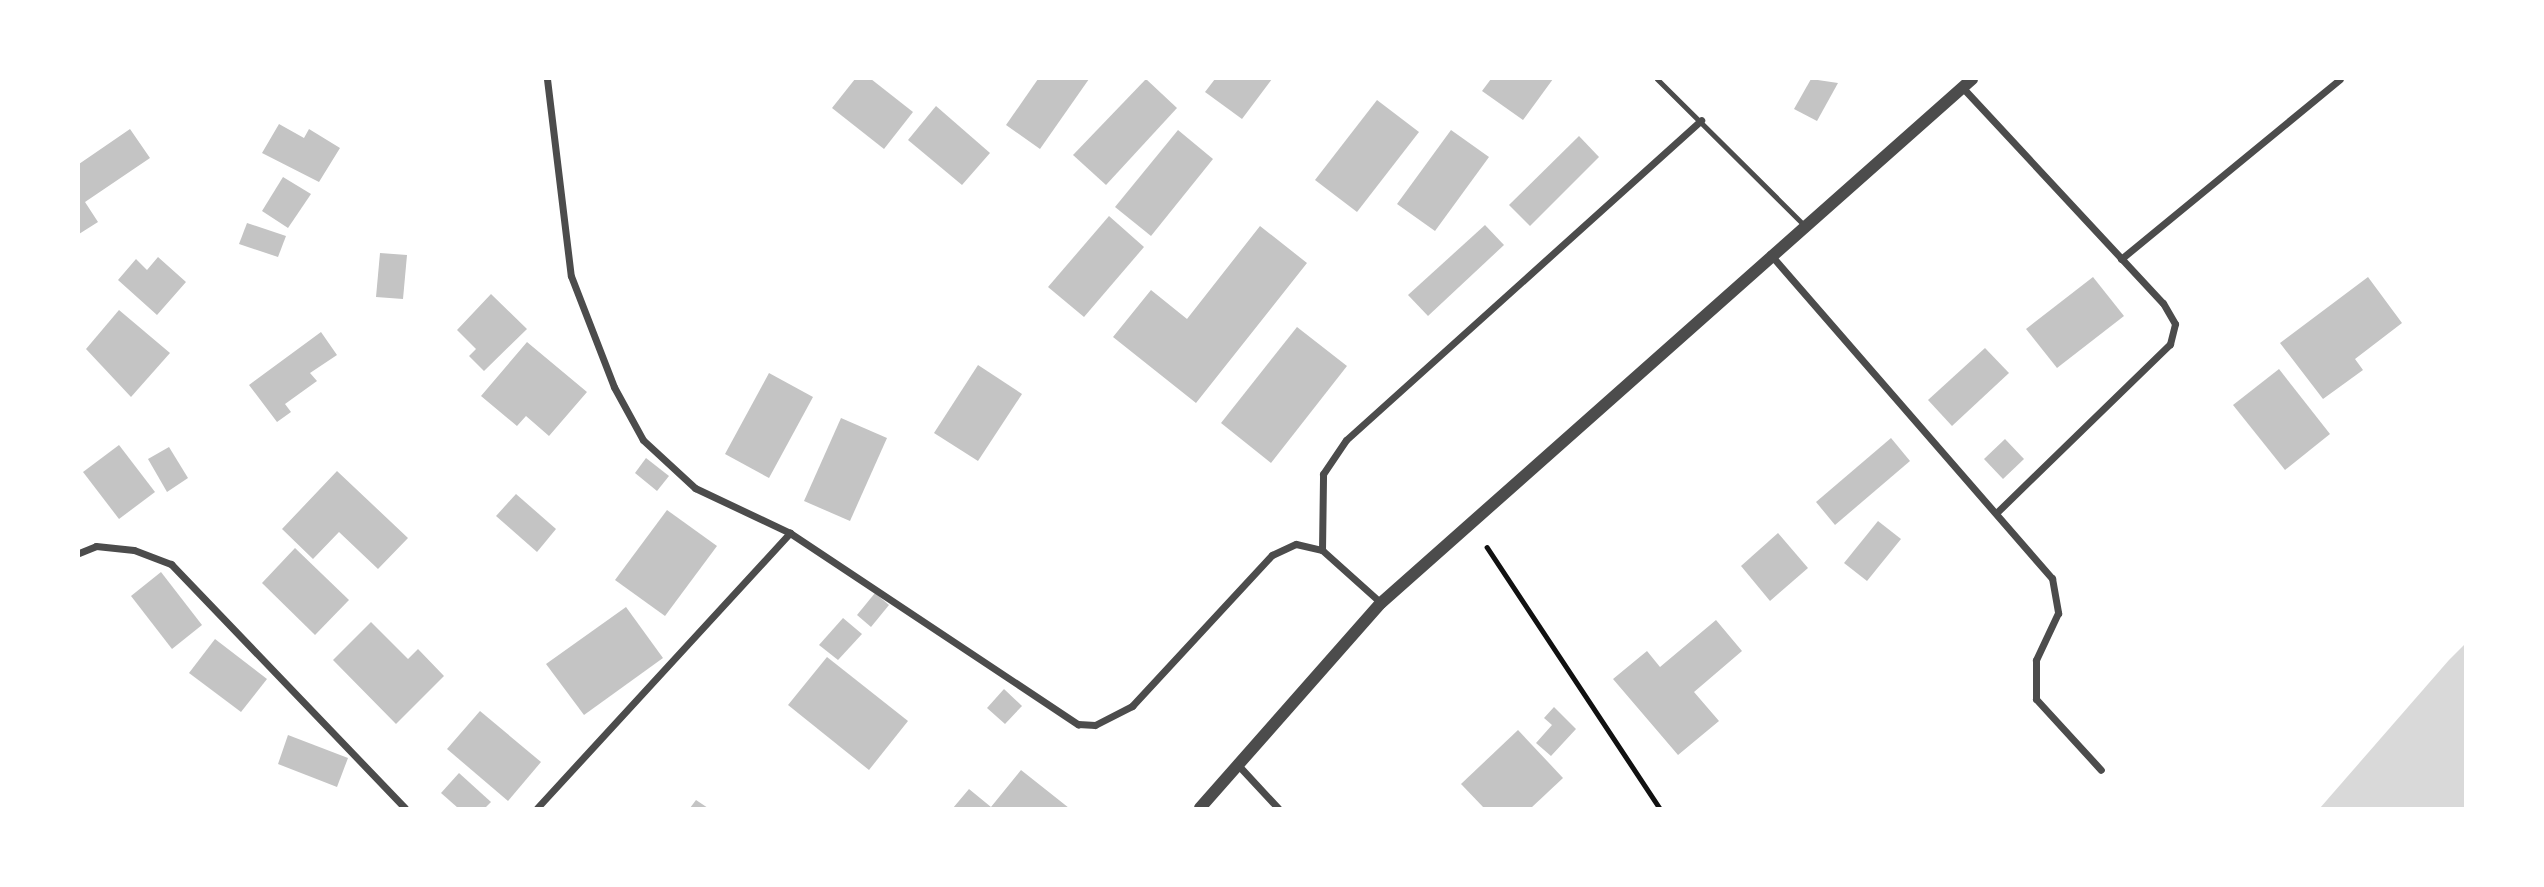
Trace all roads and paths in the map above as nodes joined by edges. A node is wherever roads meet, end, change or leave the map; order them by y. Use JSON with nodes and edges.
{"nodes":[{"id":1,"x":547,"y":79,"type":"edge"},
{"id":2,"x":1657,"y":79,"type":"edge"},
{"id":3,"x":2340,"y":79,"type":"edge"},
{"id":4,"x":1967,"y":83,"type":"edge"},
{"id":5,"x":1701,"y":120,"type":"junction"},
{"id":6,"x":1803,"y":224,"type":"junction"},
{"id":7,"x":1770,"y":253,"type":"junction"},
{"id":8,"x":2121,"y":259,"type":"junction"},
{"id":9,"x":1997,"y":512,"type":"junction"},
{"id":10,"x":1472,"y":523,"type":"junction"},
{"id":11,"x":790,"y":533,"type":"junction"},
{"id":12,"x":1322,"y":550,"type":"junction"},
{"id":13,"x":79,"y":553,"type":"edge"},
{"id":14,"x":1381,"y":603,"type":"junction"},
{"id":15,"x":1238,"y":765,"type":"junction"},
{"id":16,"x":2101,"y":771,"type":"dead end"},
{"id":17,"x":405,"y":808,"type":"edge"},
{"id":18,"x":537,"y":808,"type":"edge"},
{"id":19,"x":1200,"y":808,"type":"edge"},
{"id":20,"x":1278,"y":808,"type":"edge"},
{"id":21,"x":1660,"y":808,"type":"edge"}],
"edges":[{"from":1,"to":11,"type":"street"},
{"from":2,"to":5,"type":"lane"},
{"from":3,"to":8,"type":"street"},
{"from":4,"to":6,"type":"street"},
{"from":4,"to":8,"type":"street"},
{"from":5,"to":6,"type":"lane"},
{"from":5,"to":12,"type":"street"},
{"from":6,"to":7,"type":"street"},
{"from":7,"to":9,"type":"street"},
{"from":7,"to":10,"type":"street"},
{"from":8,"to":9,"type":"street"},
{"from":9,"to":16,"type":"street"},
{"from":10,"to":14,"type":"street"},
{"from":10,"to":21,"type":"path"},
{"from":11,"to":12,"type":"street"},
{"from":11,"to":18,"type":"street"},
{"from":12,"to":14,"type":"street"},
{"from":13,"to":17,"type":"street"},
{"from":14,"to":15,"type":"street"},
{"from":15,"to":19,"type":"street"},
{"from":15,"to":20,"type":"street"}]}
